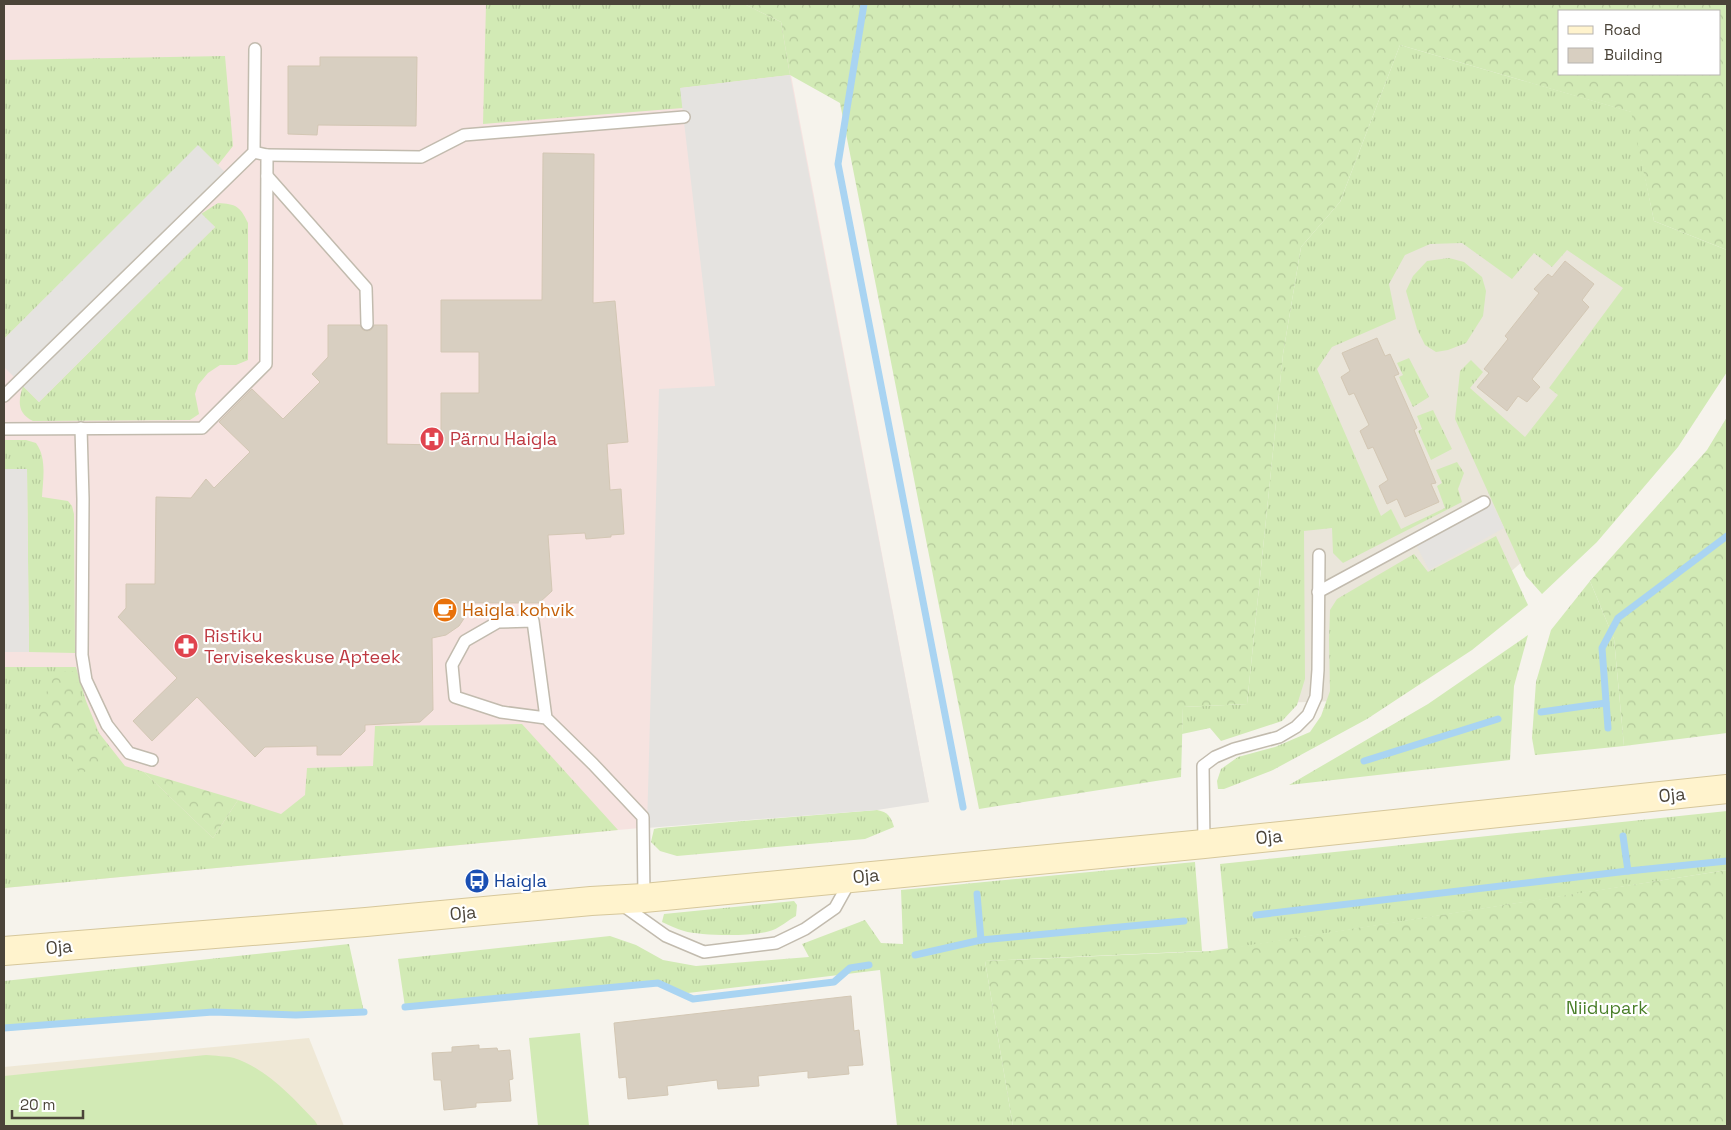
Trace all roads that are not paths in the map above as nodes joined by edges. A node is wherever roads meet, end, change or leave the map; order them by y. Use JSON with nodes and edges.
{"nodes":[{"id":1,"x":255,"y":49,"type":"dead end"},
{"id":2,"x":684,"y":117,"type":"dead end"},
{"id":3,"x":254,"y":152,"type":"junction"},
{"id":4,"x":267,"y":155,"type":"junction"},
{"id":5,"x":267,"y":176,"type":"junction"},
{"id":6,"x":367,"y":324,"type":"dead end"},
{"id":7,"x":4,"y":396,"type":"edge"},
{"id":8,"x":81,"y":428,"type":"junction"},
{"id":9,"x":4,"y":429,"type":"edge"},
{"id":10,"x":1484,"y":502,"type":"dead end"},
{"id":11,"x":1319,"y":555,"type":"dead end"},
{"id":12,"x":1318,"y":592,"type":"junction"},
{"id":13,"x":546,"y":718,"type":"junction"},
{"id":14,"x":152,"y":760,"type":"dead end"},
{"id":15,"x":1727,"y":789,"type":"edge"},
{"id":16,"x":1204,"y":844,"type":"junction"},
{"id":17,"x":852,"y":877,"type":"junction"},
{"id":18,"x":644,"y":898,"type":"junction"},
{"id":19,"x":614,"y":899,"type":"junction"},
{"id":20,"x":4,"y":951,"type":"edge"}],
"edges":[{"from":1,"to":3,"type":"lane"},
{"from":2,"to":4,"type":"lane"},
{"from":3,"to":4,"type":"lane"},
{"from":3,"to":7,"type":"lane"},
{"from":4,"to":5,"type":"lane"},
{"from":5,"to":6,"type":"lane"},
{"from":5,"to":8,"type":"lane"},
{"from":8,"to":9,"type":"lane"},
{"from":8,"to":14,"type":"lane"},
{"from":10,"to":12,"type":"lane"},
{"from":11,"to":12,"type":"lane"},
{"from":12,"to":16,"type":"lane"},
{"from":13,"to":13,"type":"lane"},
{"from":13,"to":18,"type":"lane"},
{"from":15,"to":16,"type":"street","name":"Oja"},
{"from":16,"to":17,"type":"street","name":"Oja"},
{"from":17,"to":18,"type":"street","name":"Oja"},
{"from":17,"to":19,"type":"lane"},
{"from":18,"to":19,"type":"street","name":"Oja"},
{"from":19,"to":20,"type":"street","name":"Oja"}]}
